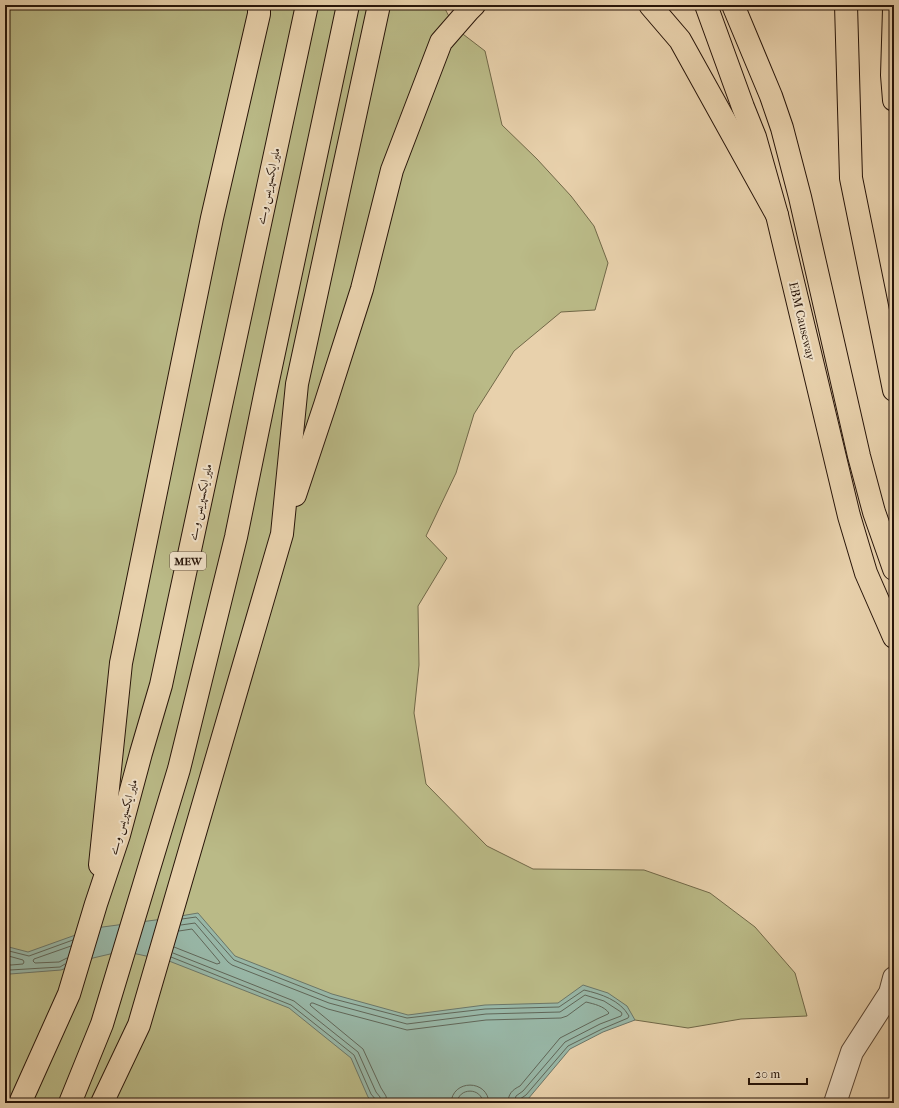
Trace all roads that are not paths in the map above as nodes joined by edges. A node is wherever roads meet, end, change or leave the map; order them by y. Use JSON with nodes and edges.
{"nodes":[{"id":1,"x":307,"y":5,"type":"edge"},
{"id":2,"x":348,"y":5,"type":"edge"},
{"id":3,"x":379,"y":5,"type":"edge"},
{"id":4,"x":474,"y":5,"type":"edge"},
{"id":5,"x":650,"y":5,"type":"edge"},
{"id":6,"x":706,"y":5,"type":"edge"},
{"id":7,"x":733,"y":5,"type":"edge"},
{"id":8,"x":846,"y":5,"type":"edge"},
{"id":9,"x":260,"y":8,"type":"edge"},
{"id":10,"x":894,"y":9,"type":"edge"},
{"id":11,"x":894,"y":100,"type":"edge"},
{"id":12,"x":777,"y":215,"type":"junction"},
{"id":13,"x":894,"y":390,"type":"edge"},
{"id":14,"x":282,"y":534,"type":"junction"},
{"id":15,"x":894,"y":569,"type":"edge"},
{"id":16,"x":894,"y":637,"type":"edge"},
{"id":17,"x":96,"y":904,"type":"junction"},
{"id":18,"x":894,"y":978,"type":"edge"},
{"id":19,"x":20,"y":1103,"type":"edge"},
{"id":20,"x":70,"y":1103,"type":"edge"},
{"id":21,"x":102,"y":1103,"type":"edge"},
{"id":22,"x":835,"y":1103,"type":"edge"}],
"edges":[{"from":1,"to":17,"type":"main road","name":"ملیر ایکسپریس وے","number":"MEW"},
{"from":2,"to":20,"type":"main road"},
{"from":3,"to":14,"type":"main road"},
{"from":4,"to":14,"type":"main road"},
{"from":5,"to":12,"type":"main road"},
{"from":6,"to":12,"type":"main road","name":"EBM Causeway"},
{"from":7,"to":15,"type":"main road"},
{"from":8,"to":13,"type":"main road"},
{"from":9,"to":17,"type":"main road"},
{"from":10,"to":11,"type":"main road"},
{"from":12,"to":16,"type":"main road","name":"EBM Causeway"},
{"from":14,"to":21,"type":"main road"},
{"from":17,"to":19,"type":"main road","name":"ملیر ایکسپریس وے","number":"MEW"},
{"from":18,"to":22,"type":"street"}]}
